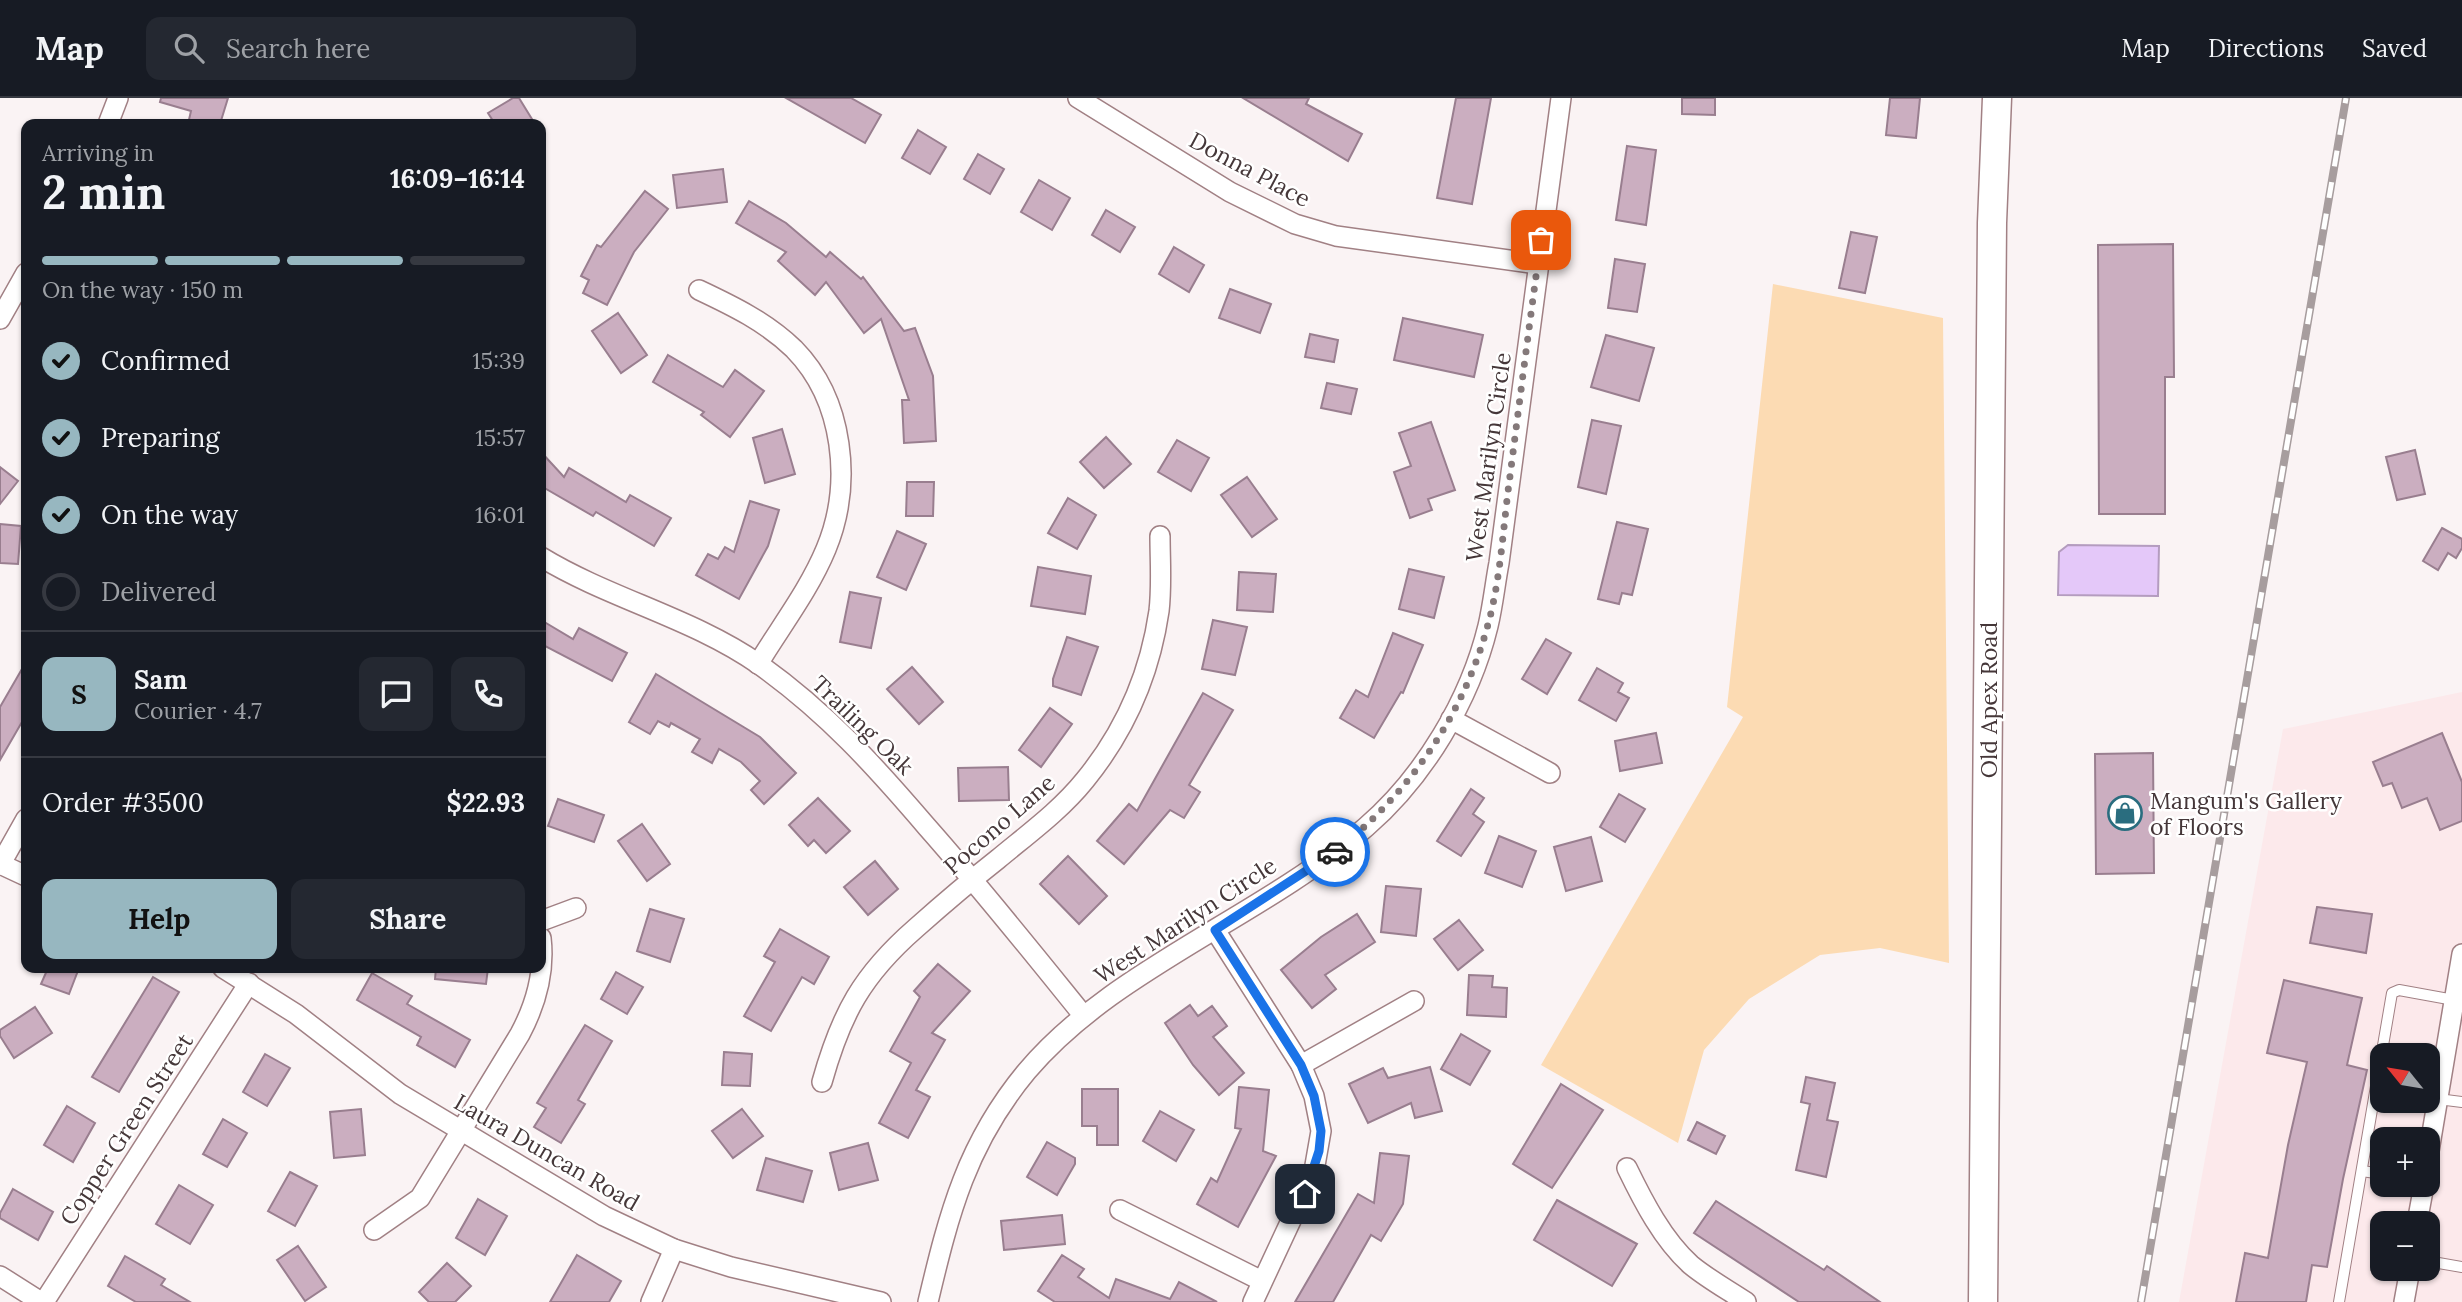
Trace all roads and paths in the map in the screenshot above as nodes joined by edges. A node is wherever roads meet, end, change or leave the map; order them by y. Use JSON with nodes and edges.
{"nodes":[{"id":1,"x":118,"y":98,"type":"edge"},
{"id":2,"x":1078,"y":98,"type":"edge"},
{"id":3,"x":1561,"y":98,"type":"edge"},
{"id":4,"x":1997,"y":98,"type":"edge"},
{"id":5,"x":110,"y":119,"type":"edge"},
{"id":6,"x":1538,"y":264,"type":"junction"},
{"id":7,"x":21,"y":282,"type":"edge"},
{"id":8,"x":699,"y":290,"type":"dead end"},
{"id":9,"x":0,"y":319,"type":"edge"},
{"id":10,"x":1160,"y":536,"type":"dead end"},
{"id":11,"x":546,"y":559,"type":"edge"},
{"id":12,"x":758,"y":664,"type":"junction"},
{"id":13,"x":1451,"y":719,"type":"junction"},
{"id":14,"x":1550,"y":773,"type":"dead end"},
{"id":15,"x":21,"y":828,"type":"edge"},
{"id":16,"x":0,"y":864,"type":"edge"},
{"id":17,"x":21,"y":874,"type":"edge"},
{"id":18,"x":973,"y":879,"type":"junction"},
{"id":19,"x":576,"y":908,"type":"dead end"},
{"id":20,"x":546,"y":919,"type":"edge"},
{"id":21,"x":1215,"y":930,"type":"junction"},
{"id":22,"x":2462,"y":954,"type":"edge"},
{"id":23,"x":232,"y":973,"type":"edge"},
{"id":24,"x":540,"y":973,"type":"edge"},
{"id":25,"x":249,"y":983,"type":"junction"},
{"id":26,"x":2458,"y":990,"type":"edge"},
{"id":27,"x":1414,"y":1001,"type":"dead end"},
{"id":28,"x":1083,"y":1015,"type":"junction"},
{"id":29,"x":1301,"y":1065,"type":"junction"},
{"id":30,"x":822,"y":1082,"type":"dead end"},
{"id":31,"x":2440,"y":1088,"type":"edge"},
{"id":32,"x":2440,"y":1099,"type":"edge"},
{"id":33,"x":2462,"y":1102,"type":"edge"},
{"id":34,"x":461,"y":1131,"type":"junction"},
{"id":35,"x":1627,"y":1168,"type":"dead end"},
{"id":36,"x":2362,"y":1171,"type":"junction"},
{"id":37,"x":2370,"y":1172,"type":"edge"},
{"id":38,"x":1120,"y":1210,"type":"dead end"},
{"id":39,"x":374,"y":1230,"type":"dead end"},
{"id":40,"x":674,"y":1249,"type":"junction"},
{"id":41,"x":2440,"y":1263,"type":"edge"},
{"id":42,"x":2462,"y":1267,"type":"edge"},
{"id":43,"x":0,"y":1276,"type":"edge"},
{"id":44,"x":1262,"y":1281,"type":"junction"},
{"id":45,"x":2408,"y":1281,"type":"edge"},
{"id":46,"x":43,"y":1302,"type":"edge"},
{"id":47,"x":651,"y":1302,"type":"edge"},
{"id":48,"x":881,"y":1302,"type":"edge"},
{"id":49,"x":928,"y":1302,"type":"edge"},
{"id":50,"x":1253,"y":1302,"type":"edge"},
{"id":51,"x":1746,"y":1302,"type":"edge"},
{"id":52,"x":1983,"y":1302,"type":"edge"},
{"id":53,"x":2339,"y":1302,"type":"edge"},
{"id":54,"x":2404,"y":1302,"type":"edge"}],
"edges":[{"from":1,"to":5,"type":"street"},
{"from":2,"to":6,"type":"street","name":"Donna Place"},
{"from":3,"to":6,"type":"street","name":"West Marilyn Circle"},
{"from":4,"to":52,"type":"main road","name":"Old Apex Road"},
{"from":6,"to":13,"type":"street","name":"West Marilyn Circle"},
{"from":7,"to":9,"type":"street"},
{"from":8,"to":12,"type":"street"},
{"from":10,"to":18,"type":"street","name":"Pocono Lane"},
{"from":11,"to":12,"type":"street","name":"Trailing Oak"},
{"from":12,"to":18,"type":"street","name":"Trailing Oak"},
{"from":13,"to":14,"type":"street"},
{"from":13,"to":21,"type":"street","name":"West Marilyn Circle"},
{"from":15,"to":16,"type":"street"},
{"from":16,"to":17,"type":"street"},
{"from":18,"to":28,"type":"street","name":"Trailing Oak"},
{"from":18,"to":30,"type":"street","name":"Pocono Lane"},
{"from":19,"to":20,"type":"street"},
{"from":21,"to":28,"type":"street","name":"West Marilyn Circle"},
{"from":21,"to":29,"type":"street"},
{"from":22,"to":26,"type":"street"},
{"from":23,"to":25,"type":"street","name":"Laura Duncan Road"},
{"from":24,"to":34,"type":"street"},
{"from":25,"to":34,"type":"street","name":"Laura Duncan Road"},
{"from":25,"to":46,"type":"street","name":"Copper Green Street"},
{"from":26,"to":31,"type":"street"},
{"from":26,"to":36,"type":"lane"},
{"from":27,"to":29,"type":"street"},
{"from":28,"to":49,"type":"street","name":"West Marilyn Circle"},
{"from":29,"to":44,"type":"street"},
{"from":32,"to":33,"type":"lane"},
{"from":34,"to":39,"type":"street"},
{"from":34,"to":40,"type":"street","name":"Laura Duncan Road"},
{"from":35,"to":51,"type":"street"},
{"from":36,"to":37,"type":"lane"},
{"from":36,"to":53,"type":"lane"},
{"from":38,"to":44,"type":"street"},
{"from":40,"to":47,"type":"street"},
{"from":40,"to":48,"type":"street","name":"Laura Duncan Road"},
{"from":41,"to":42,"type":"lane"},
{"from":43,"to":46,"type":"street"},
{"from":44,"to":50,"type":"street"},
{"from":45,"to":54,"type":"street"}]}
